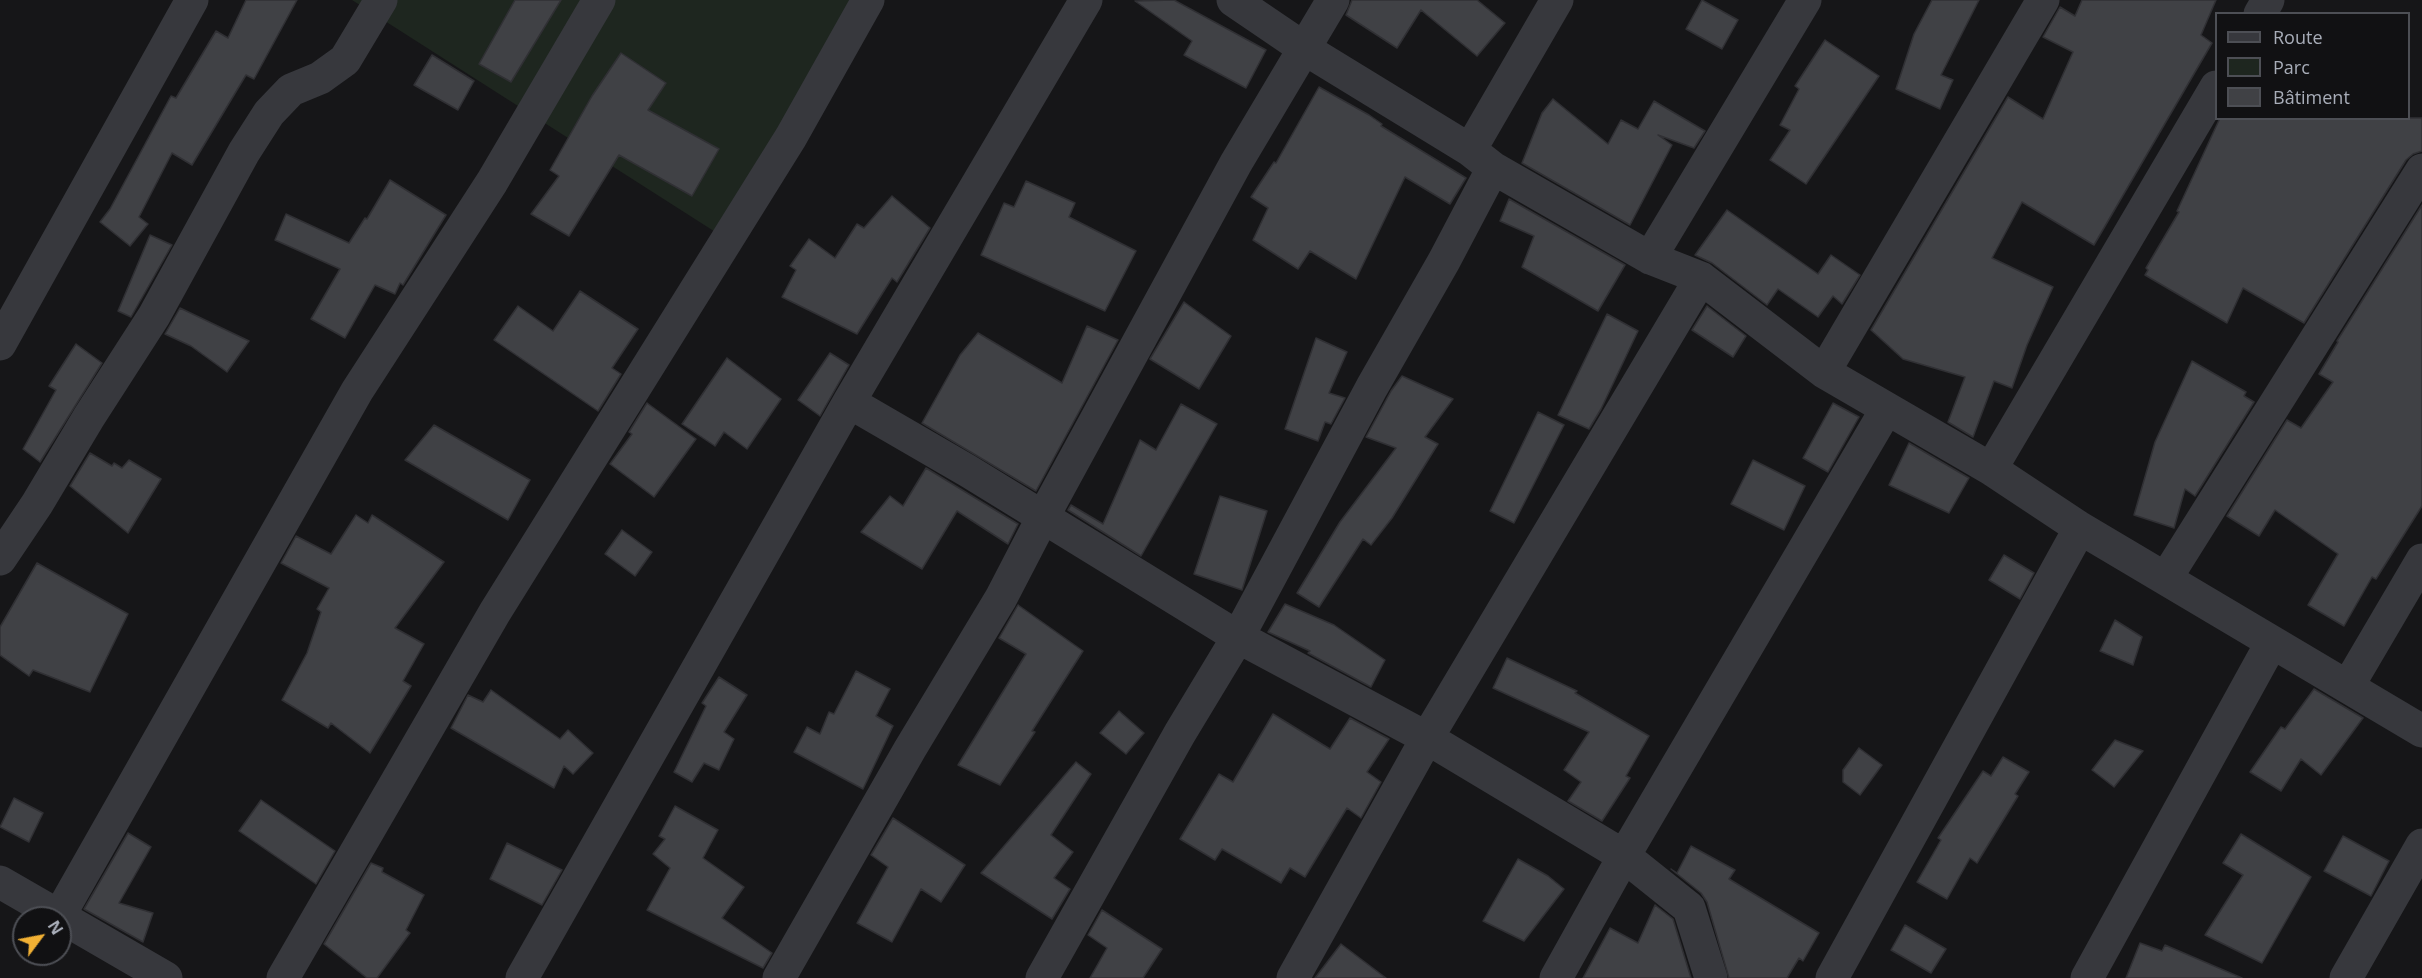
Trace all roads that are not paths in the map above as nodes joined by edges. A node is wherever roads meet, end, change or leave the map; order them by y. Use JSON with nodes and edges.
{"nodes":[{"id":1,"x":192,"y":0,"type":"edge"},
{"id":2,"x":381,"y":0,"type":"edge"},
{"id":3,"x":599,"y":0,"type":"edge"},
{"id":4,"x":868,"y":0,"type":"edge"},
{"id":5,"x":1086,"y":0,"type":"edge"},
{"id":6,"x":1233,"y":0,"type":"edge"},
{"id":7,"x":1333,"y":0,"type":"edge"},
{"id":8,"x":1557,"y":0,"type":"edge"},
{"id":9,"x":1805,"y":0,"type":"edge"},
{"id":10,"x":2043,"y":0,"type":"edge"},
{"id":11,"x":1305,"y":49,"type":"junction"},
{"id":12,"x":2215,"y":90,"type":"edge"},
{"id":13,"x":1481,"y":159,"type":"junction"},
{"id":14,"x":2422,"y":170,"type":"edge"},
{"id":15,"x":1650,"y":258,"type":"junction"},
{"id":16,"x":1701,"y":278,"type":"junction"},
{"id":17,"x":0,"y":344,"type":"edge"},
{"id":18,"x":1824,"y":372,"type":"junction"},
{"id":19,"x":849,"y":402,"type":"junction"},
{"id":20,"x":1886,"y":410,"type":"junction"},
{"id":21,"x":1991,"y":469,"type":"junction"},
{"id":22,"x":1043,"y":517,"type":"junction"},
{"id":23,"x":2080,"y":528,"type":"junction"},
{"id":24,"x":0,"y":559,"type":"edge"},
{"id":25,"x":2422,"y":560,"type":"edge"},
{"id":26,"x":2166,"y":578,"type":"junction"},
{"id":27,"x":1238,"y":637,"type":"junction"},
{"id":28,"x":2272,"y":642,"type":"junction"},
{"id":29,"x":2348,"y":686,"type":"junction"},
{"id":30,"x":2422,"y":731,"type":"edge"},
{"id":31,"x":1426,"y":738,"type":"junction"},
{"id":32,"x":2422,"y":845,"type":"edge"},
{"id":33,"x":1624,"y":856,"type":"junction"},
{"id":34,"x":0,"y":882,"type":"edge"},
{"id":35,"x":42,"y":906,"type":"edge"},
{"id":36,"x":65,"y":906,"type":"edge"},
{"id":37,"x":72,"y":923,"type":"edge"},
{"id":38,"x":166,"y":978,"type":"edge"},
{"id":39,"x":283,"y":978,"type":"edge"},
{"id":40,"x":522,"y":978,"type":"edge"},
{"id":41,"x":779,"y":978,"type":"edge"},
{"id":42,"x":1042,"y":978,"type":"edge"},
{"id":43,"x":1293,"y":978,"type":"edge"},
{"id":44,"x":1556,"y":978,"type":"edge"},
{"id":45,"x":1711,"y":978,"type":"edge"},
{"id":46,"x":1832,"y":978,"type":"edge"},
{"id":47,"x":2087,"y":978,"type":"edge"},
{"id":48,"x":2346,"y":978,"type":"edge"}],
"edges":[{"from":1,"to":17,"type":"street"},
{"from":2,"to":24,"type":"street"},
{"from":3,"to":36,"type":"street"},
{"from":4,"to":39,"type":"street"},
{"from":5,"to":19,"type":"street"},
{"from":6,"to":11,"type":"street"},
{"from":7,"to":11,"type":"street"},
{"from":8,"to":13,"type":"street"},
{"from":9,"to":15,"type":"street"},
{"from":10,"to":18,"type":"street"},
{"from":11,"to":13,"type":"street"},
{"from":11,"to":22,"type":"street"},
{"from":12,"to":21,"type":"street"},
{"from":13,"to":15,"type":"street"},
{"from":13,"to":27,"type":"street"},
{"from":14,"to":26,"type":"street"},
{"from":15,"to":16,"type":"street"},
{"from":16,"to":18,"type":"street"},
{"from":16,"to":31,"type":"street"},
{"from":18,"to":20,"type":"street"},
{"from":19,"to":22,"type":"street"},
{"from":19,"to":40,"type":"street"},
{"from":20,"to":21,"type":"street"},
{"from":20,"to":33,"type":"street"},
{"from":21,"to":23,"type":"street"},
{"from":22,"to":27,"type":"street"},
{"from":22,"to":41,"type":"street"},
{"from":23,"to":26,"type":"street"},
{"from":23,"to":46,"type":"street"},
{"from":25,"to":29,"type":"street"},
{"from":26,"to":28,"type":"street"},
{"from":27,"to":31,"type":"street"},
{"from":27,"to":42,"type":"street"},
{"from":28,"to":29,"type":"street"},
{"from":28,"to":47,"type":"street"},
{"from":29,"to":30,"type":"street"},
{"from":31,"to":33,"type":"street"},
{"from":31,"to":43,"type":"street"},
{"from":32,"to":48,"type":"street"},
{"from":33,"to":44,"type":"street"},
{"from":33,"to":45,"type":"street"},
{"from":34,"to":35,"type":"street"},
{"from":37,"to":38,"type":"street"}]}
